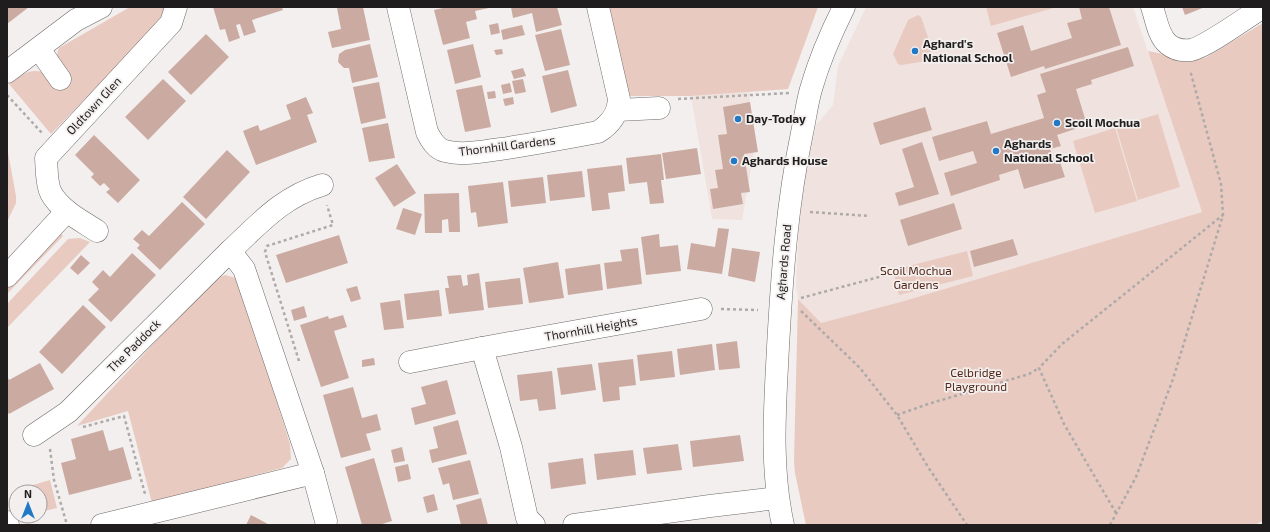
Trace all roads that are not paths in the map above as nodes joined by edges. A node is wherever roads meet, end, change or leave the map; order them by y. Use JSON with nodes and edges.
{"nodes":[{"id":1,"x":101,"y":7,"type":"edge"},
{"id":2,"x":176,"y":7,"type":"edge"},
{"id":3,"x":398,"y":7,"type":"edge"},
{"id":4,"x":598,"y":7,"type":"edge"},
{"id":5,"x":844,"y":7,"type":"edge"},
{"id":6,"x":1152,"y":7,"type":"edge"},
{"id":7,"x":1263,"y":7,"type":"edge"},
{"id":8,"x":39,"y":49,"type":"junction"},
{"id":9,"x":7,"y":72,"type":"edge"},
{"id":10,"x":60,"y":79,"type":"dead end"},
{"id":11,"x":665,"y":104,"type":"road end"},
{"id":12,"x":618,"y":110,"type":"junction"},
{"id":13,"x":322,"y":185,"type":"road end"},
{"id":14,"x":67,"y":211,"type":"junction"},
{"id":15,"x":97,"y":231,"type":"dead end"},
{"id":16,"x":230,"y":251,"type":"junction"},
{"id":17,"x":7,"y":276,"type":"edge"},
{"id":18,"x":701,"y":309,"type":"road end"},
{"id":19,"x":482,"y":348,"type":"junction"},
{"id":20,"x":410,"y":362,"type":"dead end"},
{"id":21,"x":42,"y":440,"type":"road end"},
{"id":22,"x":313,"y":473,"type":"junction"},
{"id":23,"x":777,"y":498,"type":"junction"},
{"id":24,"x":326,"y":522,"type":"dead end"},
{"id":25,"x":114,"y":523,"type":"edge"},
{"id":26,"x":534,"y":525,"type":"edge"},
{"id":27,"x":574,"y":525,"type":"edge"},
{"id":28,"x":783,"y":525,"type":"edge"}],
"edges":[{"from":1,"to":8,"type":"street"},
{"from":2,"to":14,"type":"street","name":"Oldtown Glen"},
{"from":3,"to":12,"type":"street","name":"Thornhill Gardens"},
{"from":4,"to":12,"type":"street"},
{"from":5,"to":23,"type":"street","name":"Aghards Road"},
{"from":6,"to":7,"type":"street"},
{"from":8,"to":9,"type":"street"},
{"from":8,"to":10,"type":"street"},
{"from":11,"to":12,"type":"street"},
{"from":13,"to":16,"type":"street","name":"The Paddock"},
{"from":14,"to":15,"type":"street","name":"Oldtown Glen"},
{"from":14,"to":17,"type":"street"},
{"from":16,"to":21,"type":"street","name":"The Paddock"},
{"from":16,"to":22,"type":"street"},
{"from":18,"to":19,"type":"street","name":"Thornhill Heights"},
{"from":19,"to":20,"type":"street","name":"Thornhill Heights"},
{"from":19,"to":26,"type":"street"},
{"from":22,"to":24,"type":"street"},
{"from":22,"to":25,"type":"street"},
{"from":23,"to":27,"type":"street"},
{"from":23,"to":28,"type":"street","name":"Aghards Road"}]}
